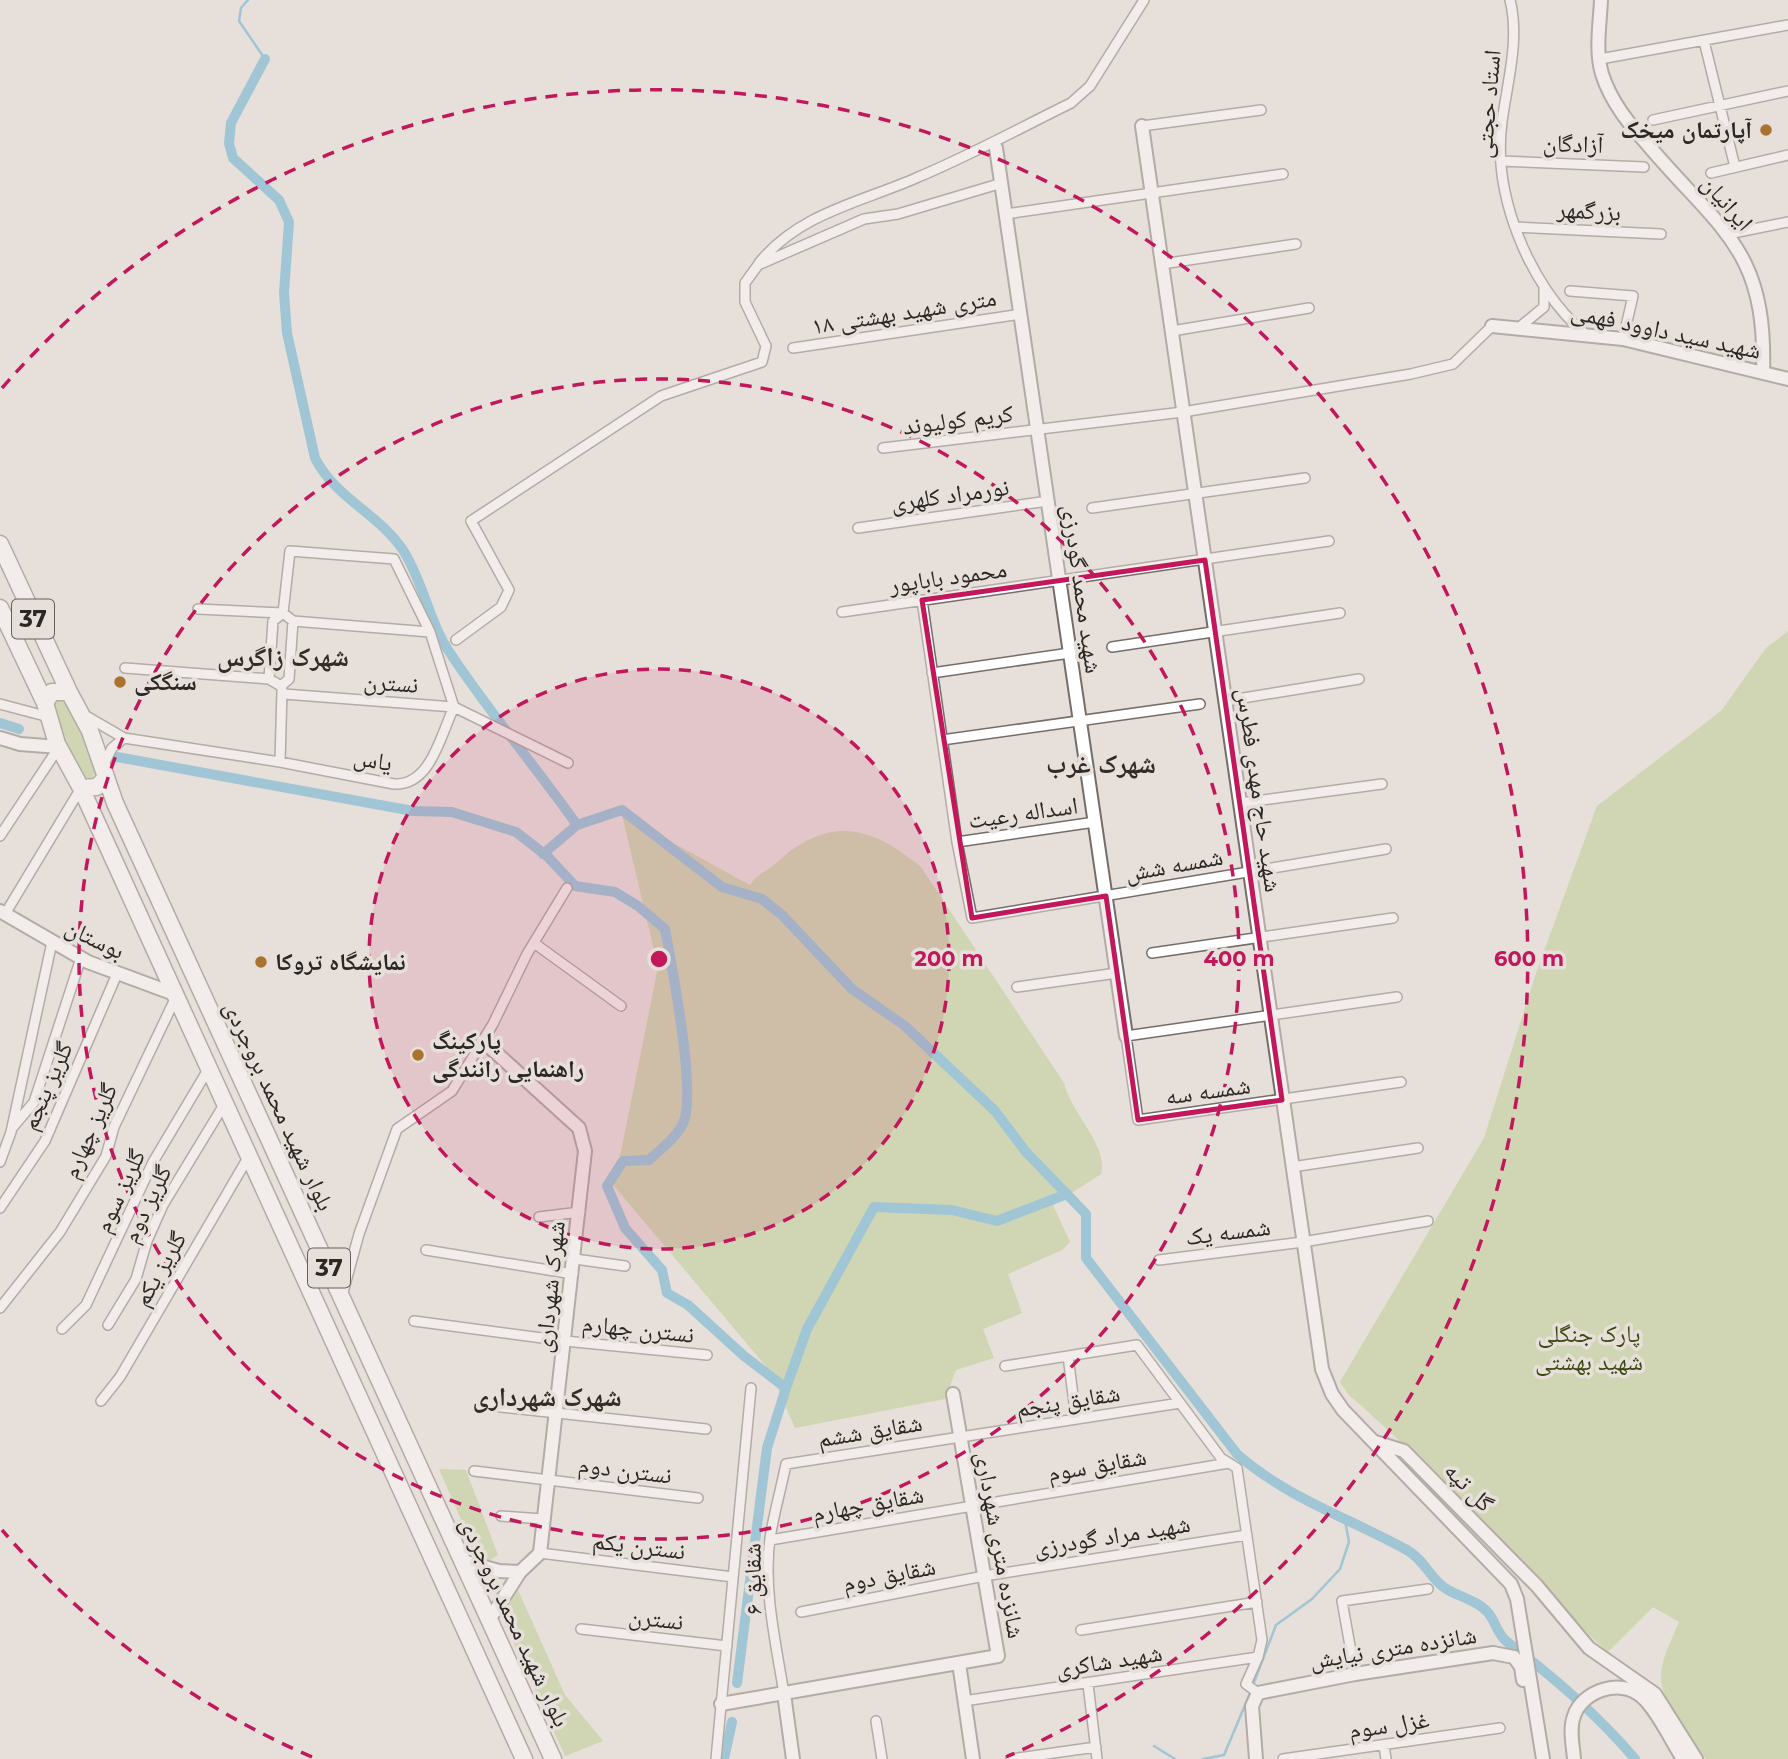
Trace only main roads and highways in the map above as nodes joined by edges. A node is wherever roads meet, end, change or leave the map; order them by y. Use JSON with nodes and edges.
{"nodes":[{"id":1,"x":0,"y":544,"type":"edge"},
{"id":2,"x":0,"y":608,"type":"edge"},
{"id":3,"x":69,"y":692,"type":"junction"},
{"id":4,"x":47,"y":710,"type":"junction"},
{"id":5,"x":104,"y":773,"type":"junction"},
{"id":6,"x":81,"y":788,"type":"junction"},
{"id":7,"x":524,"y":1759,"type":"edge"},
{"id":8,"x":553,"y":1759,"type":"edge"}],
"edges":[{"from":1,"to":3,"type":"highway","number":"37"},
{"from":2,"to":4,"type":"highway","number":"37"},
{"from":3,"to":4,"type":"highway"},
{"from":3,"to":5,"type":"highway","number":"37"},
{"from":4,"to":6,"type":"highway","number":"37"},
{"from":5,"to":6,"type":"highway"},
{"from":5,"to":8,"type":"highway","name":"بلوار شهید محمد بروجردی","number":"37"},
{"from":6,"to":7,"type":"highway","name":"بلوار شهید محمد بروجردی","number":"37"}]}
